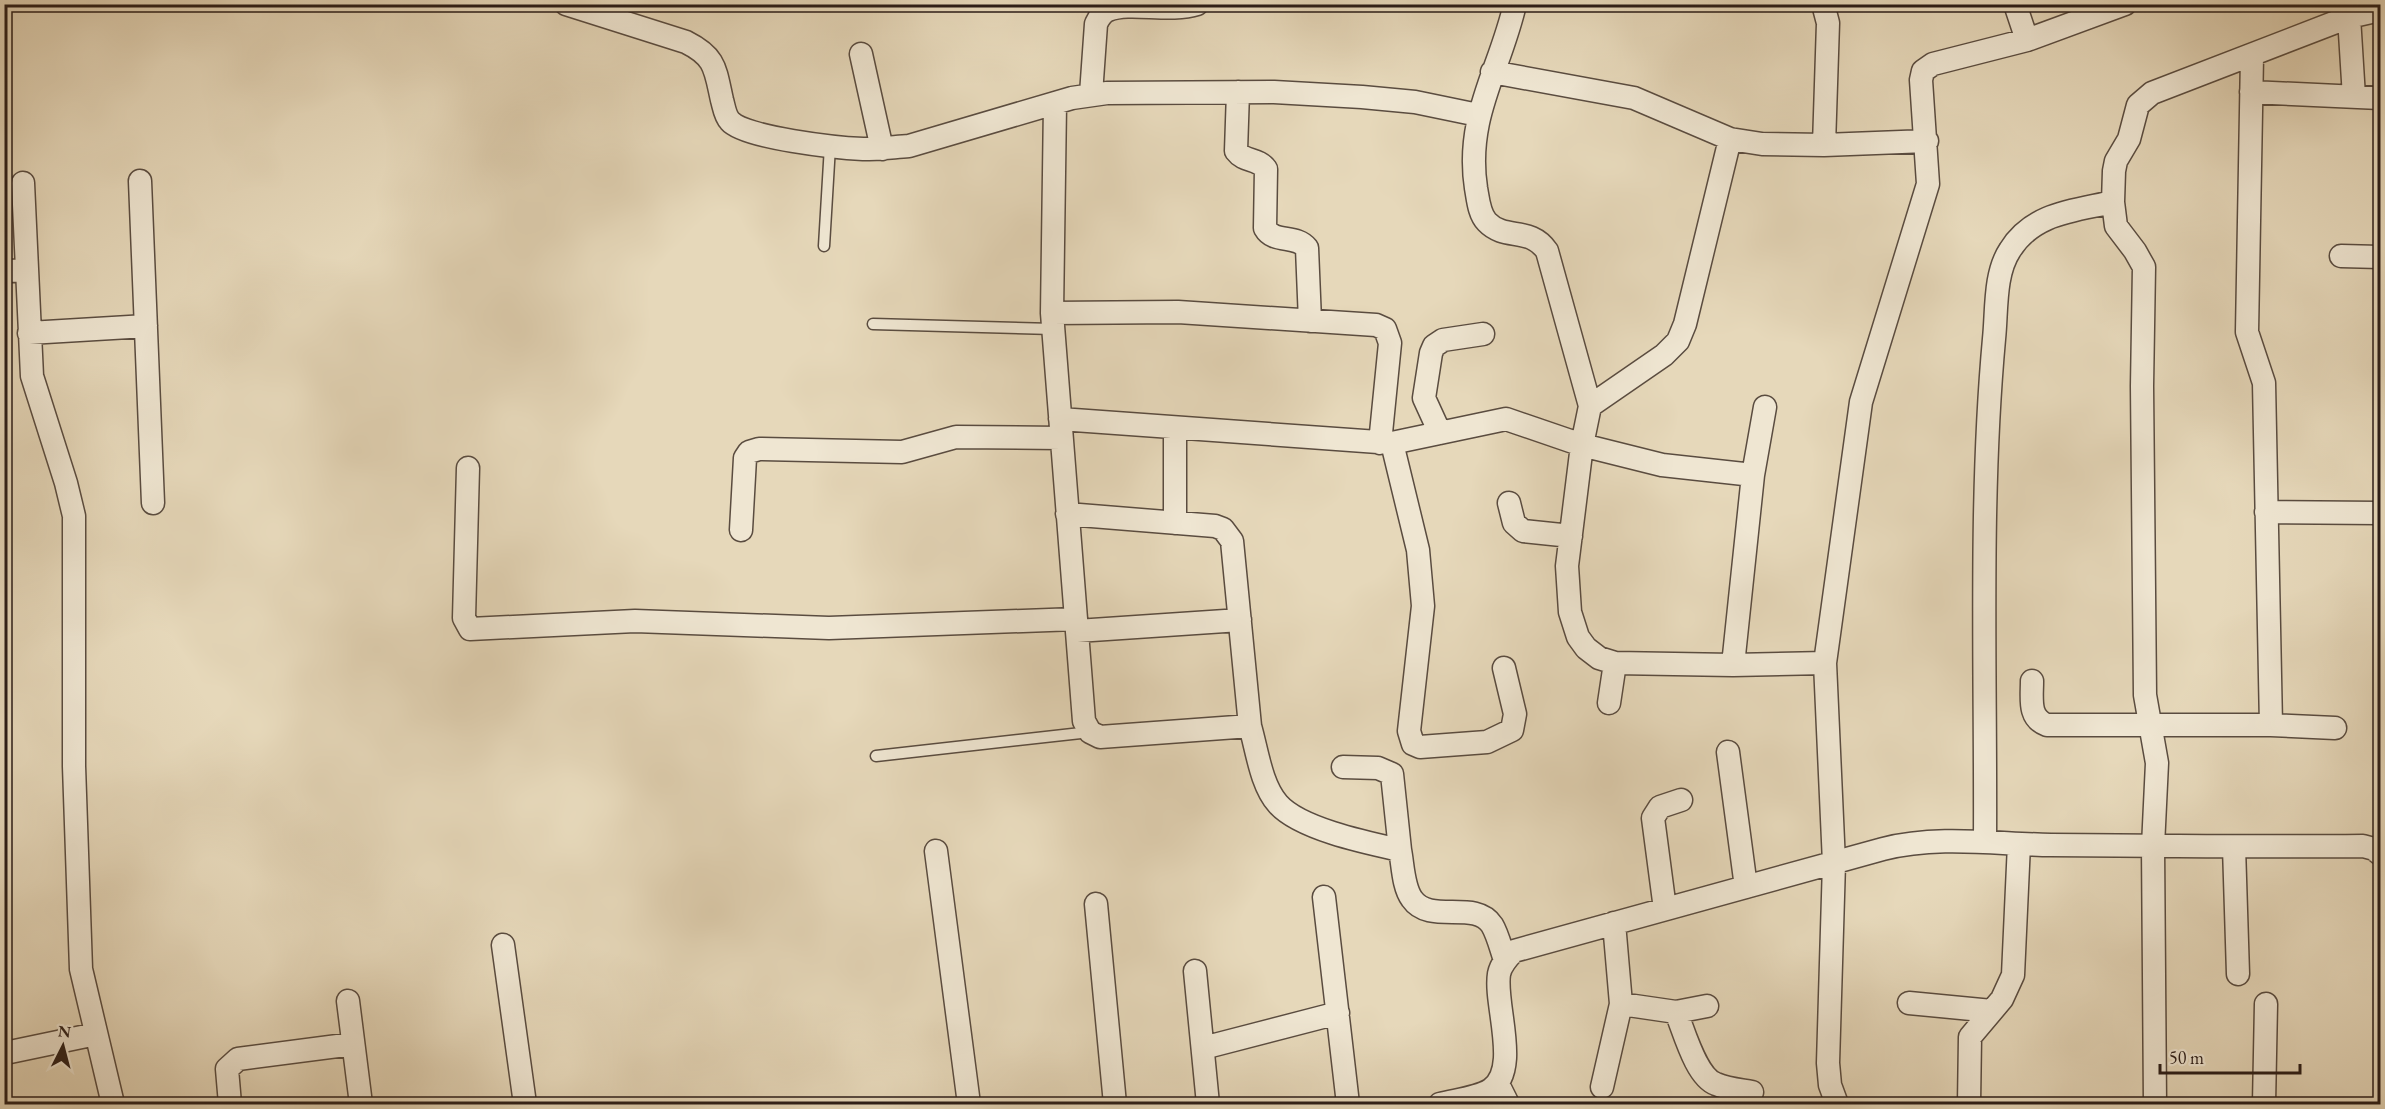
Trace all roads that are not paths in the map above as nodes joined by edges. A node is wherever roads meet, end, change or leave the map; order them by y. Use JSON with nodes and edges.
{"nodes":[{"id":1,"x":566,"y":4,"type":"edge"},
{"id":2,"x":1197,"y":4,"type":"edge"},
{"id":3,"x":1515,"y":4,"type":"edge"},
{"id":4,"x":1823,"y":4,"type":"edge"},
{"id":5,"x":2015,"y":4,"type":"edge"},
{"id":6,"x":2125,"y":4,"type":"edge"},
{"id":7,"x":2380,"y":10,"type":"edge"},
{"id":8,"x":2349,"y":17,"type":"junction"},
{"id":9,"x":2026,"y":40,"type":"junction"},
{"id":10,"x":861,"y":54,"type":"dead end"},
{"id":11,"x":2252,"y":56,"type":"junction"},
{"id":12,"x":1492,"y":72,"type":"junction"},
{"id":13,"x":1238,"y":92,"type":"junction"},
{"id":14,"x":2252,"y":92,"type":"junction"},
{"id":15,"x":1091,"y":94,"type":"junction"},
{"id":16,"x":2354,"y":97,"type":"junction"},
{"id":17,"x":2380,"y":98,"type":"edge"},
{"id":18,"x":1055,"y":104,"type":"junction"},
{"id":19,"x":1478,"y":115,"type":"junction"},
{"id":20,"x":1730,"y":139,"type":"junction"},
{"id":21,"x":1927,"y":141,"type":"junction"},
{"id":22,"x":1824,"y":145,"type":"junction"},
{"id":23,"x":830,"y":146,"type":"junction"},
{"id":24,"x":882,"y":149,"type":"junction"},
{"id":25,"x":140,"y":181,"type":"dead end"},
{"id":26,"x":23,"y":183,"type":"dead end"},
{"id":27,"x":2113,"y":202,"type":"junction"},
{"id":28,"x":824,"y":246,"type":"dead end"},
{"id":29,"x":2341,"y":256,"type":"dead end"},
{"id":30,"x":2380,"y":257,"type":"edge"},
{"id":31,"x":16,"y":270,"type":"edge"},
{"id":32,"x":1053,"y":321,"type":"junction"},
{"id":33,"x":1310,"y":321,"type":"junction"},
{"id":34,"x":873,"y":324,"type":"dead end"},
{"id":35,"x":146,"y":326,"type":"junction"},
{"id":36,"x":29,"y":333,"type":"junction"},
{"id":37,"x":1483,"y":334,"type":"dead end"},
{"id":38,"x":1590,"y":406,"type":"junction"},
{"id":39,"x":1765,"y":407,"type":"dead end"},
{"id":40,"x":1060,"y":428,"type":"junction"},
{"id":41,"x":1175,"y":428,"type":"junction"},
{"id":42,"x":1440,"y":433,"type":"junction"},
{"id":43,"x":1386,"y":443,"type":"junction"},
{"id":44,"x":1582,"y":445,"type":"junction"},
{"id":45,"x":468,"y":468,"type":"dead end"},
{"id":46,"x":1753,"y":475,"type":"junction"},
{"id":47,"x":1509,"y":502,"type":"dead end"},
{"id":48,"x":153,"y":503,"type":"dead end"},
{"id":49,"x":2266,"y":512,"type":"junction"},
{"id":50,"x":2380,"y":513,"type":"edge"},
{"id":51,"x":1067,"y":514,"type":"junction"},
{"id":52,"x":1175,"y":523,"type":"junction"},
{"id":53,"x":741,"y":530,"type":"dead end"},
{"id":54,"x":1571,"y":536,"type":"junction"},
{"id":55,"x":1240,"y":620,"type":"junction"},
{"id":56,"x":1076,"y":625,"type":"junction"},
{"id":57,"x":1615,"y":663,"type":"junction"},
{"id":58,"x":1825,"y":663,"type":"junction"},
{"id":59,"x":1733,"y":665,"type":"junction"},
{"id":60,"x":1504,"y":668,"type":"dead end"},
{"id":61,"x":2032,"y":681,"type":"dead end"},
{"id":62,"x":1609,"y":703,"type":"dead end"},
{"id":63,"x":2149,"y":724,"type":"junction"},
{"id":64,"x":2271,"y":725,"type":"junction"},
{"id":65,"x":1250,"y":726,"type":"junction"},
{"id":66,"x":2335,"y":728,"type":"dead end"},
{"id":67,"x":1090,"y":732,"type":"junction"},
{"id":68,"x":1728,"y":752,"type":"dead end"},
{"id":69,"x":876,"y":756,"type":"dead end"},
{"id":70,"x":1342,"y":767,"type":"dead end"},
{"id":71,"x":1681,"y":800,"type":"dead end"},
{"id":72,"x":1985,"y":842,"type":"junction"},
{"id":73,"x":2019,"y":844,"type":"junction"},
{"id":74,"x":2153,"y":846,"type":"junction"},
{"id":75,"x":2234,"y":847,"type":"junction"},
{"id":76,"x":1400,"y":850,"type":"junction"},
{"id":77,"x":936,"y":851,"type":"dead end"},
{"id":78,"x":2380,"y":854,"type":"edge"},
{"id":79,"x":1834,"y":862,"type":"junction"},
{"id":80,"x":1746,"y":887,"type":"junction"},
{"id":81,"x":1324,"y":897,"type":"dead end"},
{"id":82,"x":1096,"y":904,"type":"dead end"},
{"id":83,"x":1665,"y":909,"type":"junction"},
{"id":84,"x":1614,"y":923,"type":"junction"},
{"id":85,"x":503,"y":945,"type":"dead end"},
{"id":86,"x":1505,"y":960,"type":"junction"},
{"id":87,"x":1195,"y":971,"type":"dead end"},
{"id":88,"x":2238,"y":974,"type":"dead end"},
{"id":89,"x":348,"y":1000,"type":"dead end"},
{"id":90,"x":1909,"y":1003,"type":"dead end"},
{"id":91,"x":1621,"y":1004,"type":"junction"},
{"id":92,"x":2266,"y":1005,"type":"dead end"},
{"id":93,"x":1707,"y":1006,"type":"dead end"},
{"id":94,"x":1992,"y":1011,"type":"junction"},
{"id":95,"x":1676,"y":1012,"type":"junction"},
{"id":96,"x":1338,"y":1013,"type":"junction"},
{"id":97,"x":96,"y":1034,"type":"junction"},
{"id":98,"x":353,"y":1044,"type":"junction"},
{"id":99,"x":1203,"y":1048,"type":"junction"},
{"id":100,"x":10,"y":1052,"type":"dead end"},
{"id":101,"x":1498,"y":1084,"type":"junction"},
{"id":102,"x":1602,"y":1088,"type":"dead end"},
{"id":103,"x":1752,"y":1092,"type":"dead end"},
{"id":104,"x":112,"y":1104,"type":"edge"},
{"id":105,"x":230,"y":1104,"type":"edge"},
{"id":106,"x":361,"y":1104,"type":"edge"},
{"id":107,"x":525,"y":1104,"type":"edge"},
{"id":108,"x":969,"y":1104,"type":"edge"},
{"id":109,"x":1115,"y":1104,"type":"edge"},
{"id":110,"x":1208,"y":1104,"type":"edge"},
{"id":111,"x":1348,"y":1104,"type":"edge"},
{"id":112,"x":1440,"y":1104,"type":"edge"},
{"id":113,"x":1508,"y":1104,"type":"edge"},
{"id":114,"x":1837,"y":1104,"type":"edge"},
{"id":115,"x":1969,"y":1104,"type":"edge"},
{"id":116,"x":2155,"y":1104,"type":"edge"},
{"id":117,"x":2264,"y":1104,"type":"edge"}],
"edges":[{"from":1,"to":23,"type":"street"},
{"from":2,"to":15,"type":"street"},
{"from":3,"to":12,"type":"street"},
{"from":4,"to":22,"type":"street"},
{"from":5,"to":9,"type":"street"},
{"from":6,"to":9,"type":"street"},
{"from":7,"to":8,"type":"street"},
{"from":8,"to":11,"type":"street"},
{"from":8,"to":16,"type":"street"},
{"from":9,"to":21,"type":"street"},
{"from":10,"to":24,"type":"street"},
{"from":11,"to":14,"type":"street"},
{"from":11,"to":27,"type":"street"},
{"from":12,"to":19,"type":"street"},
{"from":12,"to":20,"type":"street"},
{"from":13,"to":15,"type":"street"},
{"from":13,"to":19,"type":"street"},
{"from":13,"to":33,"type":"street"},
{"from":14,"to":16,"type":"street"},
{"from":14,"to":49,"type":"street"},
{"from":15,"to":18,"type":"street"},
{"from":16,"to":17,"type":"street"},
{"from":18,"to":24,"type":"street"},
{"from":18,"to":32,"type":"street"},
{"from":19,"to":38,"type":"street"},
{"from":20,"to":22,"type":"street"},
{"from":20,"to":38,"type":"street"},
{"from":21,"to":22,"type":"street"},
{"from":21,"to":58,"type":"street"},
{"from":23,"to":24,"type":"street"},
{"from":23,"to":28,"type":"lane"},
{"from":25,"to":35,"type":"street"},
{"from":26,"to":31,"type":"street"},
{"from":27,"to":63,"type":"street"},
{"from":27,"to":72,"type":"street"},
{"from":29,"to":30,"type":"street"},
{"from":31,"to":36,"type":"street"},
{"from":32,"to":33,"type":"street"},
{"from":32,"to":34,"type":"lane"},
{"from":32,"to":40,"type":"street"},
{"from":33,"to":43,"type":"street"},
{"from":35,"to":36,"type":"street"},
{"from":35,"to":48,"type":"street"},
{"from":36,"to":97,"type":"street"},
{"from":37,"to":42,"type":"street"},
{"from":38,"to":44,"type":"street"},
{"from":39,"to":46,"type":"street"},
{"from":40,"to":41,"type":"street"},
{"from":40,"to":51,"type":"street"},
{"from":40,"to":53,"type":"street"},
{"from":41,"to":43,"type":"street"},
{"from":41,"to":52,"type":"street"},
{"from":42,"to":43,"type":"street"},
{"from":42,"to":44,"type":"street"},
{"from":43,"to":60,"type":"street"},
{"from":44,"to":46,"type":"street"},
{"from":44,"to":54,"type":"street"},
{"from":45,"to":56,"type":"street"},
{"from":46,"to":59,"type":"street"},
{"from":47,"to":54,"type":"street"},
{"from":49,"to":50,"type":"street"},
{"from":49,"to":64,"type":"street"},
{"from":51,"to":52,"type":"street"},
{"from":51,"to":56,"type":"street"},
{"from":52,"to":55,"type":"street"},
{"from":54,"to":57,"type":"street"},
{"from":55,"to":56,"type":"street"},
{"from":55,"to":65,"type":"street"},
{"from":56,"to":67,"type":"street"},
{"from":57,"to":59,"type":"street"},
{"from":57,"to":62,"type":"street"},
{"from":58,"to":59,"type":"street"},
{"from":58,"to":79,"type":"street"},
{"from":61,"to":63,"type":"street"},
{"from":63,"to":64,"type":"street"},
{"from":63,"to":74,"type":"street"},
{"from":64,"to":66,"type":"street"},
{"from":65,"to":67,"type":"street"},
{"from":65,"to":76,"type":"street"},
{"from":67,"to":69,"type":"lane"},
{"from":68,"to":80,"type":"street"},
{"from":70,"to":76,"type":"street"},
{"from":71,"to":83,"type":"street"},
{"from":72,"to":73,"type":"street"},
{"from":72,"to":79,"type":"street"},
{"from":73,"to":74,"type":"street"},
{"from":73,"to":94,"type":"street"},
{"from":74,"to":75,"type":"street"},
{"from":74,"to":116,"type":"street"},
{"from":75,"to":78,"type":"street"},
{"from":75,"to":88,"type":"street"},
{"from":76,"to":86,"type":"street"},
{"from":77,"to":108,"type":"street"},
{"from":79,"to":80,"type":"street"},
{"from":79,"to":114,"type":"street"},
{"from":80,"to":83,"type":"street"},
{"from":81,"to":96,"type":"street"},
{"from":82,"to":109,"type":"street"},
{"from":83,"to":84,"type":"street"},
{"from":84,"to":86,"type":"street"},
{"from":84,"to":91,"type":"street"},
{"from":85,"to":107,"type":"street"},
{"from":86,"to":101,"type":"street"},
{"from":87,"to":99,"type":"street"},
{"from":89,"to":98,"type":"street"},
{"from":90,"to":94,"type":"street"},
{"from":91,"to":95,"type":"street"},
{"from":91,"to":102,"type":"street"},
{"from":92,"to":117,"type":"street"},
{"from":93,"to":95,"type":"street"},
{"from":94,"to":115,"type":"street"},
{"from":95,"to":103,"type":"street"},
{"from":96,"to":99,"type":"street"},
{"from":96,"to":111,"type":"street"},
{"from":97,"to":100,"type":"street"},
{"from":97,"to":104,"type":"street"},
{"from":98,"to":105,"type":"street"},
{"from":98,"to":106,"type":"street"},
{"from":99,"to":110,"type":"street"},
{"from":101,"to":112,"type":"street"},
{"from":101,"to":113,"type":"street"}]}
